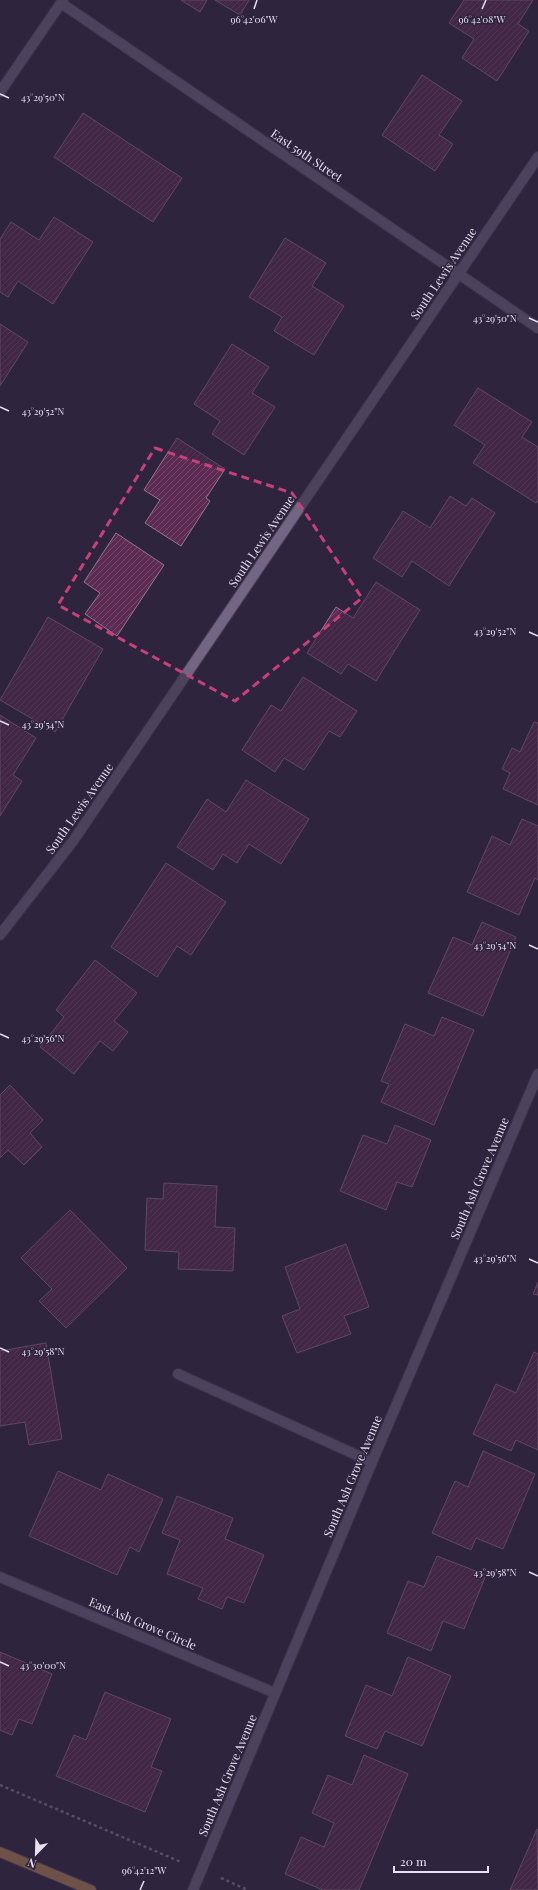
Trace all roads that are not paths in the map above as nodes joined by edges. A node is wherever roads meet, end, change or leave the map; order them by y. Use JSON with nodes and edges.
{"nodes":[{"id":1,"x":62,"y":1,"type":"edge"},
{"id":2,"x":0,"y":92,"type":"edge"},
{"id":3,"x":538,"y":157,"type":"edge"},
{"id":4,"x":458,"y":275,"type":"junction"},
{"id":5,"x":538,"y":328,"type":"edge"},
{"id":6,"x":0,"y":935,"type":"edge"},
{"id":7,"x":538,"y":1074,"type":"edge"},
{"id":8,"x":178,"y":1374,"type":"dead end"},
{"id":9,"x":372,"y":1462,"type":"junction"},
{"id":10,"x":0,"y":1577,"type":"edge"},
{"id":11,"x":275,"y":1693,"type":"junction"},
{"id":12,"x":0,"y":1852,"type":"edge"},
{"id":13,"x":91,"y":1890,"type":"edge"},
{"id":14,"x":193,"y":1890,"type":"edge"}],
"edges":[{"from":1,"to":2,"type":"street"},
{"from":1,"to":4,"type":"street","name":"East 59th Street"},
{"from":3,"to":4,"type":"street","name":"South Lewis Avenue"},
{"from":4,"to":5,"type":"street","name":"East 59th Street"},
{"from":4,"to":6,"type":"street","name":"South Lewis Avenue"},
{"from":7,"to":9,"type":"street","name":"South Ash Grove Avenue"},
{"from":8,"to":9,"type":"street"},
{"from":9,"to":11,"type":"street","name":"South Ash Grove Avenue"},
{"from":10,"to":11,"type":"street","name":"East Ash Grove Circle"},
{"from":11,"to":14,"type":"street","name":"South Ash Grove Avenue"},
{"from":12,"to":13,"type":"main road"}]}
